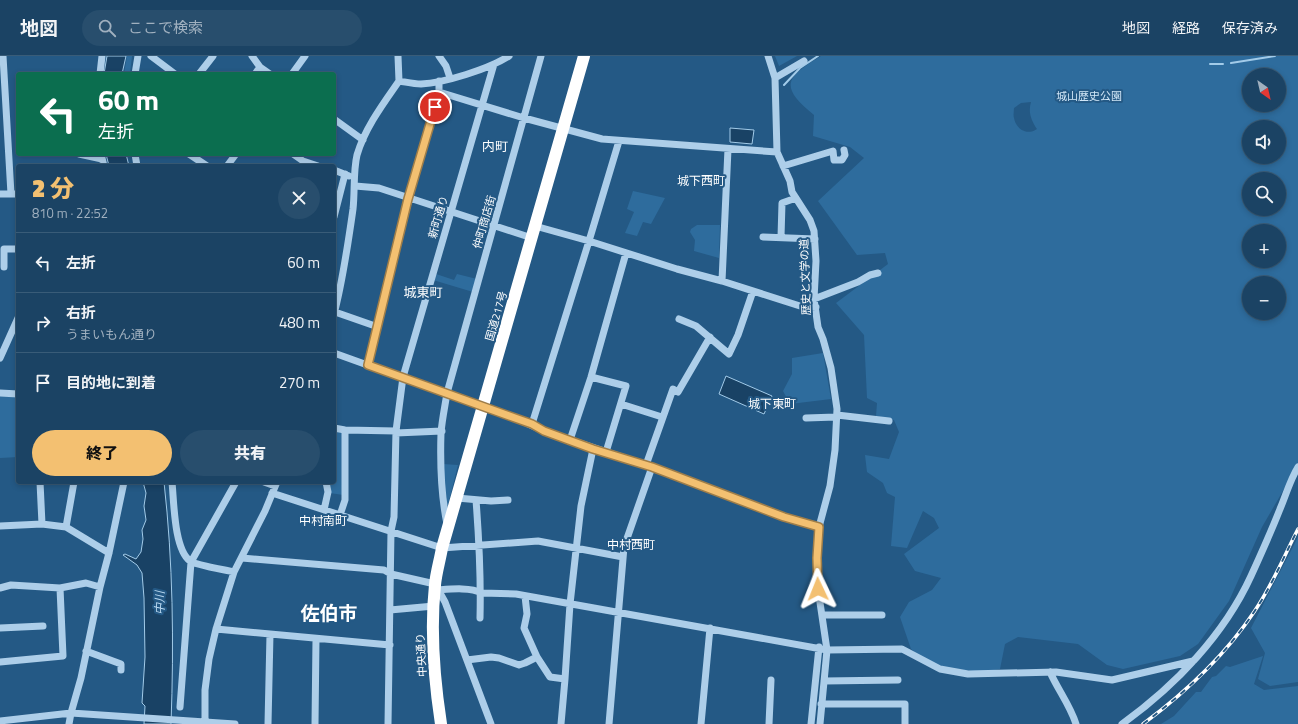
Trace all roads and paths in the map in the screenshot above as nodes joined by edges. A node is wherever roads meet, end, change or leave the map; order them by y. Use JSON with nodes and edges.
{"nodes":[{"id":1,"x":3,"y":56,"type":"edge"},
{"id":2,"x":102,"y":56,"type":"edge"},
{"id":3,"x":138,"y":56,"type":"edge"},
{"id":4,"x":151,"y":56,"type":"edge"},
{"id":5,"x":213,"y":56,"type":"edge"},
{"id":6,"x":252,"y":56,"type":"edge"},
{"id":7,"x":305,"y":56,"type":"edge"},
{"id":8,"x":398,"y":56,"type":"edge"},
{"id":9,"x":439,"y":56,"type":"edge"},
{"id":10,"x":509,"y":56,"type":"edge"},
{"id":11,"x":541,"y":56,"type":"edge"},
{"id":12,"x":584,"y":56,"type":"edge"},
{"id":13,"x":768,"y":56,"type":"edge"},
{"id":14,"x":804,"y":61,"type":"dead end"},
{"id":15,"x":494,"y":64,"type":"junction"},
{"id":16,"x":260,"y":67,"type":"junction"},
{"id":17,"x":100,"y":72,"type":"edge"},
{"id":18,"x":135,"y":72,"type":"edge"},
{"id":19,"x":172,"y":72,"type":"edge"},
{"id":20,"x":201,"y":72,"type":"edge"},
{"id":21,"x":256,"y":72,"type":"edge"},
{"id":22,"x":267,"y":72,"type":"edge"},
{"id":23,"x":293,"y":72,"type":"edge"},
{"id":24,"x":450,"y":78,"type":"junction"},
{"id":25,"x":775,"y":78,"type":"junction"},
{"id":26,"x":399,"y":81,"type":"junction"},
{"id":27,"x":439,"y":81,"type":"junction"},
{"id":28,"x":439,"y":92,"type":"junction"},
{"id":29,"x":483,"y":105,"type":"junction"},
{"id":30,"x":524,"y":118,"type":"junction"},
{"id":31,"x":336,"y":120,"type":"edge"},
{"id":32,"x":564,"y":128,"type":"junction"},
{"id":33,"x":363,"y":140,"type":"junction"},
{"id":34,"x":619,"y":140,"type":"junction"},
{"id":35,"x":728,"y":149,"type":"junction"},
{"id":36,"x":844,"y":150,"type":"dead end"},
{"id":37,"x":777,"y":152,"type":"junction"},
{"id":38,"x":87,"y":156,"type":"edge"},
{"id":39,"x":192,"y":156,"type":"edge"},
{"id":40,"x":296,"y":156,"type":"edge"},
{"id":41,"x":102,"y":160,"type":"edge"},
{"id":42,"x":204,"y":164,"type":"edge"},
{"id":43,"x":308,"y":164,"type":"edge"},
{"id":44,"x":783,"y":166,"type":"junction"},
{"id":45,"x":336,"y":171,"type":"edge"},
{"id":46,"x":345,"y":174,"type":"junction"},
{"id":47,"x":355,"y":182,"type":"junction"},
{"id":48,"x":0,"y":194,"type":"edge"},
{"id":49,"x":14,"y":194,"type":"edge"},
{"id":50,"x":796,"y":198,"type":"junction"},
{"id":51,"x":408,"y":199,"type":"junction"},
{"id":52,"x":336,"y":208,"type":"edge"},
{"id":53,"x":451,"y":212,"type":"junction"},
{"id":54,"x":494,"y":225,"type":"junction"},
{"id":55,"x":534,"y":232,"type":"junction"},
{"id":56,"x":763,"y":237,"type":"dead end"},
{"id":57,"x":781,"y":238,"type":"junction"},
{"id":58,"x":815,"y":239,"type":"junction"},
{"id":59,"x":589,"y":242,"type":"junction"},
{"id":60,"x":16,"y":249,"type":"edge"},
{"id":61,"x":626,"y":253,"type":"junction"},
{"id":62,"x":4,"y":267,"type":"dead end"},
{"id":63,"x":878,"y":273,"type":"dead end"},
{"id":64,"x":722,"y":281,"type":"junction"},
{"id":65,"x":753,"y":291,"type":"junction"},
{"id":66,"x":814,"y":299,"type":"junction"},
{"id":67,"x":336,"y":304,"type":"edge"},
{"id":68,"x":816,"y":307,"type":"junction"},
{"id":69,"x":336,"y":314,"type":"edge"},
{"id":70,"x":679,"y":319,"type":"dead end"},
{"id":71,"x":378,"y":327,"type":"junction"},
{"id":72,"x":15,"y":330,"type":"edge"},
{"id":73,"x":710,"y":337,"type":"junction"},
{"id":74,"x":336,"y":354,"type":"edge"},
{"id":75,"x":0,"y":358,"type":"edge"},
{"id":76,"x":368,"y":365,"type":"junction"},
{"id":77,"x":403,"y":377,"type":"junction"},
{"id":78,"x":591,"y":377,"type":"junction"},
{"id":79,"x":0,"y":393,"type":"edge"},
{"id":80,"x":447,"y":393,"type":"junction"},
{"id":81,"x":16,"y":394,"type":"edge"},
{"id":82,"x":621,"y":404,"type":"junction"},
{"id":83,"x":483,"y":407,"type":"junction"},
{"id":84,"x":836,"y":416,"type":"junction"},
{"id":85,"x":662,"y":417,"type":"junction"},
{"id":86,"x":806,"y":418,"type":"dead end"},
{"id":87,"x":890,"y":421,"type":"dead end"},
{"id":88,"x":532,"y":424,"type":"junction"},
{"id":89,"x":336,"y":428,"type":"edge"},
{"id":90,"x":345,"y":430,"type":"junction"},
{"id":91,"x":442,"y":431,"type":"junction"},
{"id":92,"x":396,"y":432,"type":"junction"},
{"id":93,"x":570,"y":440,"type":"junction"},
{"id":94,"x":593,"y":449,"type":"junction"},
{"id":95,"x":606,"y":452,"type":"junction"},
{"id":96,"x":649,"y":466,"type":"junction"},
{"id":97,"x":1298,"y":467,"type":"edge"},
{"id":98,"x":40,"y":484,"type":"edge"},
{"id":99,"x":74,"y":484,"type":"edge"},
{"id":100,"x":124,"y":484,"type":"edge"},
{"id":101,"x":172,"y":484,"type":"edge"},
{"id":102,"x":235,"y":484,"type":"edge"},
{"id":103,"x":326,"y":484,"type":"edge"},
{"id":104,"x":274,"y":487,"type":"edge"},
{"id":105,"x":457,"y":498,"type":"junction"},
{"id":106,"x":476,"y":500,"type":"junction"},
{"id":107,"x":508,"y":500,"type":"dead end"},
{"id":108,"x":324,"y":510,"type":"junction"},
{"id":109,"x":340,"y":515,"type":"junction"},
{"id":110,"x":42,"y":524,"type":"junction"},
{"id":111,"x":0,"y":526,"type":"edge"},
{"id":112,"x":66,"y":527,"type":"junction"},
{"id":113,"x":819,"y":527,"type":"junction"},
{"id":114,"x":448,"y":528,"type":"junction"},
{"id":115,"x":391,"y":531,"type":"junction"},
{"id":116,"x":479,"y":546,"type":"junction"},
{"id":117,"x":442,"y":548,"type":"junction"},
{"id":118,"x":576,"y":548,"type":"junction"},
{"id":119,"x":109,"y":553,"type":"junction"},
{"id":120,"x":623,"y":557,"type":"junction"},
{"id":121,"x":242,"y":558,"type":"junction"},
{"id":122,"x":190,"y":562,"type":"junction"},
{"id":123,"x":234,"y":572,"type":"junction"},
{"id":124,"x":391,"y":574,"type":"junction"},
{"id":125,"x":100,"y":587,"type":"junction"},
{"id":126,"x":436,"y":587,"type":"junction"},
{"id":127,"x":0,"y":588,"type":"edge"},
{"id":128,"x":60,"y":588,"type":"junction"},
{"id":129,"x":481,"y":592,"type":"junction"},
{"id":130,"x":525,"y":596,"type":"junction"},
{"id":131,"x":570,"y":604,"type":"junction"},
{"id":132,"x":434,"y":606,"type":"junction"},
{"id":133,"x":390,"y":610,"type":"junction"},
{"id":134,"x":618,"y":613,"type":"junction"},
{"id":135,"x":822,"y":615,"type":"junction"},
{"id":136,"x":882,"y":615,"type":"dead end"},
{"id":137,"x":480,"y":618,"type":"dead end"},
{"id":138,"x":43,"y":626,"type":"dead end"},
{"id":139,"x":0,"y":628,"type":"edge"},
{"id":140,"x":710,"y":628,"type":"junction"},
{"id":141,"x":216,"y":629,"type":"junction"},
{"id":142,"x":270,"y":634,"type":"junction"},
{"id":143,"x":316,"y":639,"type":"junction"},
{"id":144,"x":390,"y":645,"type":"junction"},
{"id":145,"x":820,"y":647,"type":"junction"},
{"id":146,"x":827,"y":650,"type":"junction"},
{"id":147,"x":86,"y":651,"type":"junction"},
{"id":148,"x":537,"y":657,"type":"junction"},
{"id":149,"x":467,"y":660,"type":"junction"},
{"id":150,"x":1193,"y":661,"type":"junction"},
{"id":151,"x":0,"y":662,"type":"edge"},
{"id":152,"x":121,"y":670,"type":"dead end"},
{"id":153,"x":1050,"y":672,"type":"junction"},
{"id":154,"x":565,"y":679,"type":"junction"},
{"id":155,"x":772,"y":680,"type":"dead end"},
{"id":156,"x":898,"y":680,"type":"dead end"},
{"id":157,"x":824,"y":681,"type":"junction"},
{"id":158,"x":821,"y":704,"type":"junction"},
{"id":159,"x":180,"y":707,"type":"dead end"},
{"id":160,"x":71,"y":713,"type":"junction"},
{"id":161,"x":137,"y":719,"type":"edge"},
{"id":162,"x":0,"y":720,"type":"edge"},
{"id":163,"x":26,"y":721,"type":"edge"},
{"id":164,"x":196,"y":722,"type":"edge"},
{"id":165,"x":205,"y":722,"type":"edge"},
{"id":166,"x":69,"y":724,"type":"edge"},
{"id":167,"x":235,"y":724,"type":"edge"},
{"id":168,"x":268,"y":724,"type":"edge"},
{"id":169,"x":314,"y":724,"type":"edge"},
{"id":170,"x":388,"y":724,"type":"edge"},
{"id":171,"x":441,"y":724,"type":"edge"},
{"id":172,"x":491,"y":724,"type":"edge"},
{"id":173,"x":561,"y":724,"type":"edge"},
{"id":174,"x":609,"y":724,"type":"edge"},
{"id":175,"x":701,"y":724,"type":"edge"},
{"id":176,"x":769,"y":724,"type":"edge"},
{"id":177,"x":811,"y":724,"type":"edge"},
{"id":178,"x":820,"y":724,"type":"edge"},
{"id":179,"x":905,"y":724,"type":"edge"},
{"id":180,"x":1076,"y":724,"type":"edge"},
{"id":181,"x":1122,"y":724,"type":"edge"}],
"edges":[{"from":1,"to":49,"type":"street"},
{"from":2,"to":17,"type":"street"},
{"from":3,"to":18,"type":"street"},
{"from":4,"to":19,"type":"street"},
{"from":5,"to":20,"type":"street"},
{"from":6,"to":16,"type":"street"},
{"from":7,"to":23,"type":"street"},
{"from":8,"to":26,"type":"street"},
{"from":9,"to":24,"type":"street"},
{"from":10,"to":15,"type":"street"},
{"from":11,"to":30,"type":"street","name":"仲町商店街"},
{"from":12,"to":32,"type":"highway","name":"国道217号"},
{"from":13,"to":25,"type":"street","name":"歴史と文学の道"},
{"from":14,"to":25,"type":"street"},
{"from":15,"to":24,"type":"street"},
{"from":15,"to":29,"type":"street","name":"新町通り"},
{"from":16,"to":21,"type":"street"},
{"from":16,"to":22,"type":"street"},
{"from":24,"to":27,"type":"street"},
{"from":25,"to":37,"type":"street","name":"歴史と文学の道"},
{"from":26,"to":27,"type":"street"},
{"from":26,"to":33,"type":"street"},
{"from":27,"to":28,"type":"street"},
{"from":28,"to":29,"type":"street"},
{"from":28,"to":51,"type":"street"},
{"from":29,"to":30,"type":"street"},
{"from":29,"to":53,"type":"street","name":"新町通り"},
{"from":30,"to":32,"type":"street"},
{"from":30,"to":54,"type":"street","name":"仲町商店街"},
{"from":31,"to":33,"type":"street"},
{"from":32,"to":34,"type":"street"},
{"from":32,"to":55,"type":"highway","name":"国道217号"},
{"from":33,"to":47,"type":"street"},
{"from":34,"to":35,"type":"street"},
{"from":34,"to":59,"type":"street"},
{"from":35,"to":37,"type":"street"},
{"from":35,"to":64,"type":"street"},
{"from":36,"to":44,"type":"street"},
{"from":37,"to":44,"type":"street","name":"歴史と文学の道"},
{"from":38,"to":41,"type":"street"},
{"from":39,"to":42,"type":"street"},
{"from":40,"to":43,"type":"street"},
{"from":44,"to":50,"type":"street","name":"歴史と文学の道"},
{"from":45,"to":46,"type":"street"},
{"from":46,"to":47,"type":"street"},
{"from":46,"to":52,"type":"street"},
{"from":47,"to":51,"type":"street"},
{"from":47,"to":67,"type":"street"},
{"from":48,"to":49,"type":"street"},
{"from":50,"to":57,"type":"street"},
{"from":50,"to":58,"type":"street","name":"歴史と文学の道"},
{"from":51,"to":53,"type":"street"},
{"from":51,"to":71,"type":"street"},
{"from":53,"to":54,"type":"street"},
{"from":53,"to":77,"type":"street","name":"新町通り"},
{"from":54,"to":55,"type":"street"},
{"from":54,"to":80,"type":"street","name":"仲町商店街"},
{"from":55,"to":59,"type":"street"},
{"from":55,"to":83,"type":"highway","name":"国道217号"},
{"from":56,"to":57,"type":"street"},
{"from":57,"to":58,"type":"street"},
{"from":58,"to":66,"type":"street","name":"歴史と文学の道"},
{"from":59,"to":61,"type":"street"},
{"from":59,"to":88,"type":"street"},
{"from":60,"to":62,"type":"street"},
{"from":61,"to":64,"type":"street"},
{"from":61,"to":78,"type":"street"},
{"from":63,"to":66,"type":"street"},
{"from":64,"to":65,"type":"street"},
{"from":65,"to":68,"type":"street"},
{"from":65,"to":73,"type":"street"},
{"from":66,"to":68,"type":"street","name":"歴史と文学の道"},
{"from":68,"to":84,"type":"street","name":"歴史と文学の道"},
{"from":69,"to":71,"type":"street"},
{"from":70,"to":73,"type":"street"},
{"from":71,"to":76,"type":"street"},
{"from":72,"to":75,"type":"street"},
{"from":73,"to":85,"type":"street"},
{"from":74,"to":76,"type":"street"},
{"from":76,"to":77,"type":"street"},
{"from":77,"to":80,"type":"street"},
{"from":77,"to":92,"type":"street","name":"新町通り"},
{"from":78,"to":82,"type":"street"},
{"from":78,"to":93,"type":"street"},
{"from":79,"to":81,"type":"street"},
{"from":80,"to":83,"type":"street"},
{"from":80,"to":91,"type":"street","name":"仲町商店街"},
{"from":82,"to":85,"type":"street"},
{"from":82,"to":95,"type":"street"},
{"from":83,"to":88,"type":"street"},
{"from":83,"to":105,"type":"highway","name":"国道217号"},
{"from":84,"to":86,"type":"street"},
{"from":84,"to":87,"type":"street"},
{"from":84,"to":113,"type":"street","name":"歴史と文学の道"},
{"from":85,"to":96,"type":"street"},
{"from":88,"to":93,"type":"street"},
{"from":89,"to":90,"type":"street"},
{"from":90,"to":92,"type":"street"},
{"from":90,"to":109,"type":"street"},
{"from":91,"to":92,"type":"street"},
{"from":91,"to":114,"type":"street","name":"仲町商店街"},
{"from":92,"to":115,"type":"street","name":"新町通り"},
{"from":93,"to":94,"type":"street"},
{"from":94,"to":95,"type":"street"},
{"from":94,"to":118,"type":"street"},
{"from":95,"to":96,"type":"street"},
{"from":96,"to":113,"type":"street"},
{"from":96,"to":120,"type":"street"},
{"from":97,"to":150,"type":"street"},
{"from":98,"to":110,"type":"street"},
{"from":99,"to":112,"type":"street"},
{"from":100,"to":119,"type":"street"},
{"from":101,"to":122,"type":"street"},
{"from":102,"to":122,"type":"street"},
{"from":103,"to":108,"type":"street"},
{"from":104,"to":108,"type":"street"},
{"from":104,"to":121,"type":"street"},
{"from":105,"to":106,"type":"street"},
{"from":105,"to":114,"type":"highway","name":"国道217号"},
{"from":106,"to":107,"type":"street"},
{"from":106,"to":116,"type":"street"},
{"from":108,"to":109,"type":"street"},
{"from":109,"to":115,"type":"street"},
{"from":110,"to":111,"type":"street"},
{"from":110,"to":112,"type":"street"},
{"from":112,"to":119,"type":"street"},
{"from":113,"to":135,"type":"street","name":"歴史と文学の道"},
{"from":114,"to":117,"type":"highway","name":"国道217号"},
{"from":115,"to":117,"type":"street"},
{"from":115,"to":124,"type":"street","name":"新町通り"},
{"from":116,"to":117,"type":"street"},
{"from":116,"to":118,"type":"street"},
{"from":116,"to":129,"type":"street"},
{"from":117,"to":126,"type":"highway","name":"国道217号"},
{"from":118,"to":120,"type":"street"},
{"from":118,"to":131,"type":"street"},
{"from":119,"to":125,"type":"street"},
{"from":120,"to":134,"type":"street"},
{"from":121,"to":123,"type":"street"},
{"from":121,"to":124,"type":"street"},
{"from":122,"to":123,"type":"street"},
{"from":122,"to":159,"type":"street"},
{"from":123,"to":141,"type":"street"},
{"from":124,"to":126,"type":"street"},
{"from":124,"to":133,"type":"street","name":"新町通り"},
{"from":125,"to":128,"type":"street"},
{"from":125,"to":147,"type":"street"},
{"from":126,"to":129,"type":"street"},
{"from":126,"to":132,"type":"highway","name":"中央通り"},
{"from":126,"to":149,"type":"street"},
{"from":127,"to":128,"type":"street"},
{"from":128,"to":151,"type":"street"},
{"from":129,"to":130,"type":"street"},
{"from":129,"to":137,"type":"street"},
{"from":130,"to":131,"type":"street"},
{"from":130,"to":148,"type":"street"},
{"from":131,"to":134,"type":"street"},
{"from":131,"to":154,"type":"street"},
{"from":132,"to":133,"type":"street"},
{"from":132,"to":171,"type":"highway","name":"中央通り"},
{"from":133,"to":144,"type":"street","name":"新町通り"},
{"from":134,"to":140,"type":"street"},
{"from":134,"to":174,"type":"street"},
{"from":135,"to":136,"type":"street"},
{"from":135,"to":146,"type":"street","name":"歴史と文学の道"},
{"from":138,"to":139,"type":"street"},
{"from":140,"to":145,"type":"street"},
{"from":140,"to":175,"type":"street"},
{"from":141,"to":142,"type":"street"},
{"from":141,"to":165,"type":"street"},
{"from":142,"to":143,"type":"street"},
{"from":142,"to":168,"type":"street"},
{"from":143,"to":144,"type":"street"},
{"from":143,"to":169,"type":"street"},
{"from":144,"to":170,"type":"street","name":"新町通り"},
{"from":145,"to":146,"type":"street"},
{"from":145,"to":177,"type":"street"},
{"from":146,"to":153,"type":"street"},
{"from":146,"to":157,"type":"street","name":"歴史と文学の道"},
{"from":147,"to":152,"type":"street"},
{"from":147,"to":160,"type":"street"},
{"from":148,"to":149,"type":"street"},
{"from":148,"to":154,"type":"street"},
{"from":149,"to":172,"type":"street"},
{"from":150,"to":153,"type":"street"},
{"from":150,"to":181,"type":"street"},
{"from":153,"to":180,"type":"street"},
{"from":154,"to":173,"type":"street"},
{"from":155,"to":176,"type":"street"},
{"from":156,"to":157,"type":"street"},
{"from":157,"to":158,"type":"street","name":"歴史と文学の道"},
{"from":158,"to":178,"type":"street","name":"歴史と文学の道"},
{"from":158,"to":179,"type":"street"},
{"from":160,"to":161,"type":"street"},
{"from":160,"to":163,"type":"street"},
{"from":160,"to":166,"type":"street"},
{"from":161,"to":164,"type":"street"},
{"from":162,"to":163,"type":"street"},
{"from":164,"to":165,"type":"street"},
{"from":165,"to":167,"type":"street"}]}
